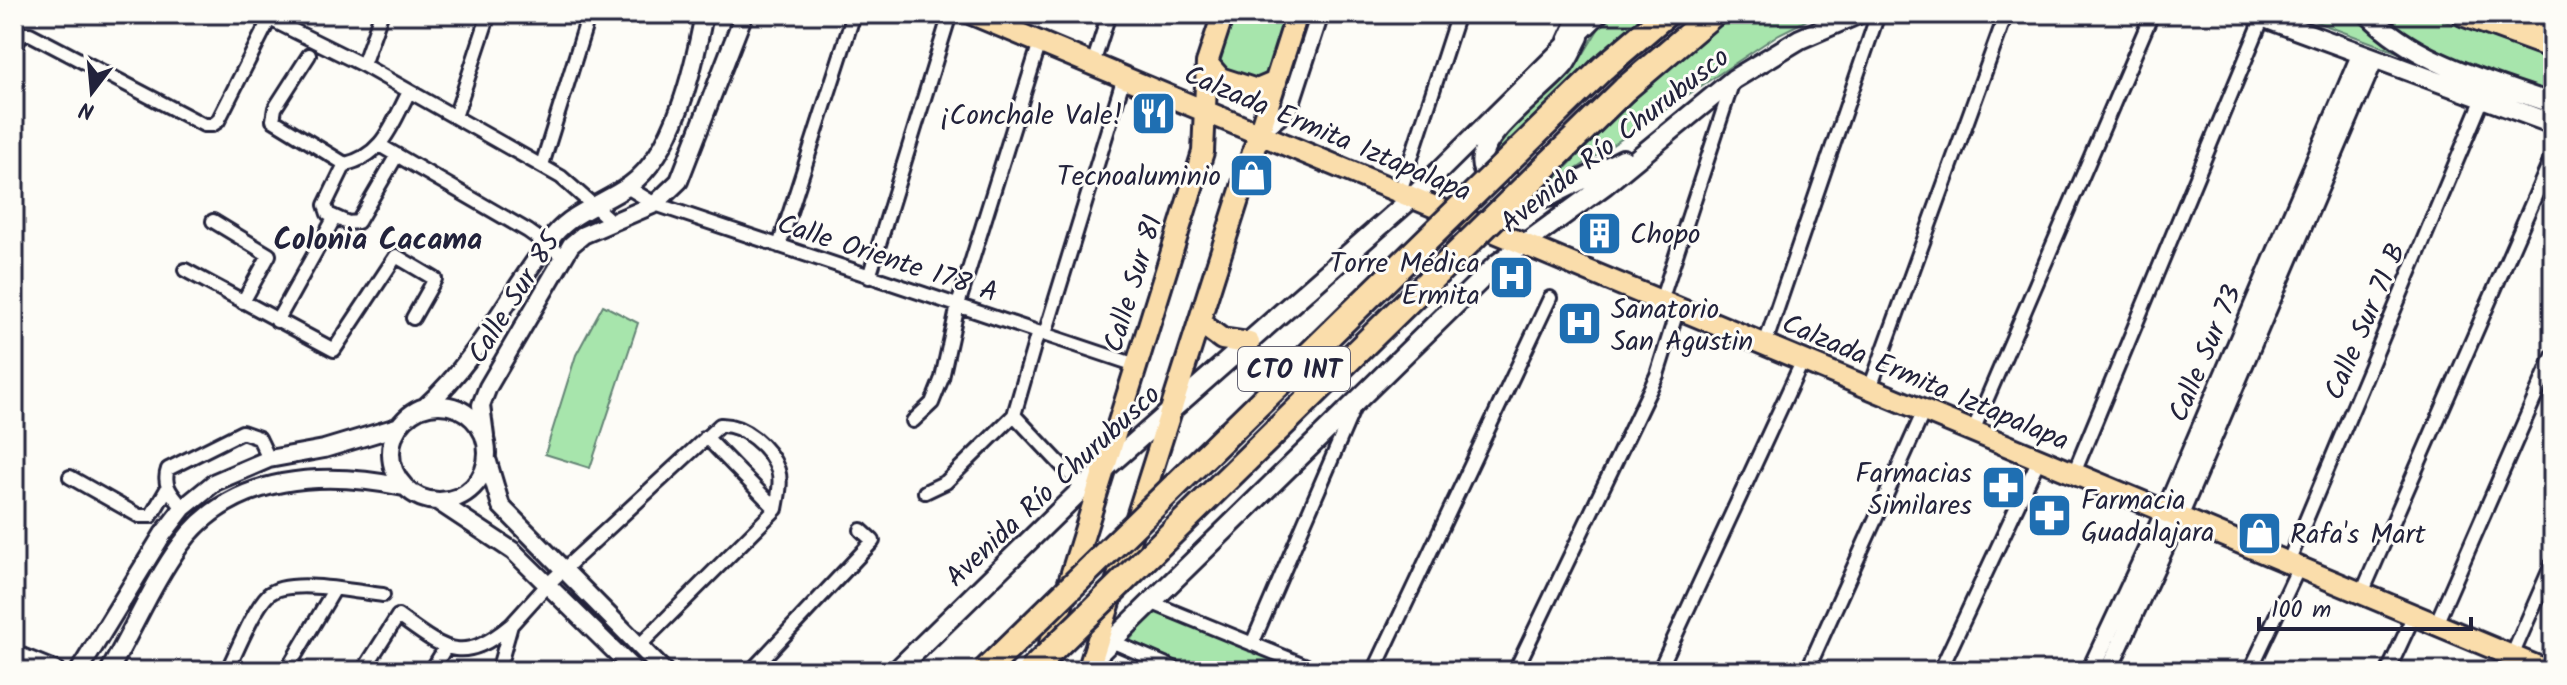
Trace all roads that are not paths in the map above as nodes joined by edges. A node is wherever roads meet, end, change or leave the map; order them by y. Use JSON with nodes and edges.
{"nodes":[{"id":1,"x":381,"y":14,"type":"edge"},
{"id":2,"x":489,"y":14,"type":"edge"},
{"id":3,"x":589,"y":14,"type":"edge"},
{"id":4,"x":704,"y":14,"type":"edge"},
{"id":5,"x":744,"y":14,"type":"edge"},
{"id":6,"x":854,"y":14,"type":"edge"},
{"id":7,"x":950,"y":14,"type":"edge"},
{"id":8,"x":972,"y":14,"type":"edge"},
{"id":9,"x":1109,"y":14,"type":"edge"},
{"id":10,"x":1223,"y":14,"type":"edge"},
{"id":11,"x":1297,"y":14,"type":"edge"},
{"id":12,"x":1320,"y":14,"type":"edge"},
{"id":13,"x":1458,"y":14,"type":"edge"},
{"id":14,"x":1666,"y":14,"type":"edge"},
{"id":15,"x":1713,"y":14,"type":"edge"},
{"id":16,"x":1858,"y":14,"type":"edge"},
{"id":17,"x":1878,"y":14,"type":"edge"},
{"id":18,"x":2006,"y":14,"type":"edge"},
{"id":19,"x":2152,"y":14,"type":"edge"},
{"id":20,"x":2368,"y":14,"type":"edge"},
{"id":21,"x":2465,"y":14,"type":"edge"},
{"id":22,"x":2534,"y":14,"type":"edge"},
{"id":23,"x":271,"y":16,"type":"edge"},
{"id":24,"x":2259,"y":16,"type":"edge"},
{"id":25,"x":994,"y":18,"type":"edge"},
{"id":26,"x":1587,"y":18,"type":"edge"},
{"id":27,"x":2553,"y":21,"type":"edge"},
{"id":28,"x":1040,"y":42,"type":"junction"},
{"id":29,"x":2553,"y":46,"type":"edge"},
{"id":30,"x":14,"y":49,"type":"edge"},
{"id":31,"x":309,"y":55,"type":"dead end"},
{"id":32,"x":2368,"y":56,"type":"junction"},
{"id":33,"x":1207,"y":63,"type":"junction"},
{"id":34,"x":1093,"y":64,"type":"junction"},
{"id":35,"x":363,"y":65,"type":"junction"},
{"id":36,"x":1124,"y":77,"type":"junction"},
{"id":37,"x":1734,"y":79,"type":"junction"},
{"id":38,"x":1276,"y":82,"type":"junction"},
{"id":39,"x":409,"y":92,"type":"junction"},
{"id":40,"x":2483,"y":98,"type":"junction"},
{"id":41,"x":2553,"y":104,"type":"edge"},
{"id":42,"x":1202,"y":110,"type":"junction"},
{"id":43,"x":455,"y":117,"type":"junction"},
{"id":44,"x":2553,"y":124,"type":"edge"},
{"id":45,"x":1258,"y":133,"type":"junction"},
{"id":46,"x":1654,"y":143,"type":"junction"},
{"id":47,"x":381,"y":146,"type":"junction"},
{"id":48,"x":397,"y":155,"type":"junction"},
{"id":49,"x":2553,"y":155,"type":"edge"},
{"id":50,"x":345,"y":164,"type":"junction"},
{"id":51,"x":542,"y":165,"type":"junction"},
{"id":52,"x":627,"y":187,"type":"junction"},
{"id":53,"x":1406,"y":195,"type":"junction"},
{"id":54,"x":655,"y":204,"type":"junction"},
{"id":55,"x":595,"y":206,"type":"junction"},
{"id":56,"x":335,"y":217,"type":"junction"},
{"id":57,"x":213,"y":221,"type":"dead end"},
{"id":58,"x":612,"y":222,"type":"junction"},
{"id":59,"x":547,"y":245,"type":"junction"},
{"id":60,"x":1524,"y":245,"type":"junction"},
{"id":61,"x":779,"y":246,"type":"junction"},
{"id":62,"x":563,"y":256,"type":"junction"},
{"id":63,"x":185,"y":270,"type":"dead end"},
{"id":64,"x":869,"y":277,"type":"junction"},
{"id":65,"x":1550,"y":298,"type":"dead end"},
{"id":66,"x":243,"y":302,"type":"junction"},
{"id":67,"x":958,"y":305,"type":"junction"},
{"id":68,"x":1670,"y":305,"type":"junction"},
{"id":69,"x":413,"y":318,"type":"dead end"},
{"id":70,"x":277,"y":321,"type":"junction"},
{"id":71,"x":1199,"y":322,"type":"junction"},
{"id":72,"x":1042,"y":333,"type":"junction"},
{"id":73,"x":1249,"y":343,"type":"junction"},
{"id":74,"x":1765,"y":344,"type":"junction"},
{"id":75,"x":2553,"y":356,"type":"edge"},
{"id":76,"x":1803,"y":360,"type":"junction"},
{"id":77,"x":1136,"y":365,"type":"junction"},
{"id":78,"x":1870,"y":388,"type":"junction"},
{"id":79,"x":1355,"y":404,"type":"junction"},
{"id":80,"x":426,"y":406,"type":"junction"},
{"id":81,"x":1924,"y":411,"type":"junction"},
{"id":82,"x":1171,"y":413,"type":"junction"},
{"id":83,"x":1014,"y":415,"type":"junction"},
{"id":84,"x":913,"y":421,"type":"dead end"},
{"id":85,"x":397,"y":427,"type":"junction"},
{"id":86,"x":1973,"y":431,"type":"junction"},
{"id":87,"x":485,"y":436,"type":"junction"},
{"id":88,"x":706,"y":437,"type":"junction"},
{"id":89,"x":269,"y":459,"type":"junction"},
{"id":90,"x":2039,"y":459,"type":"junction"},
{"id":91,"x":488,"y":460,"type":"junction"},
{"id":92,"x":1103,"y":471,"type":"junction"},
{"id":93,"x":2074,"y":473,"type":"junction"},
{"id":94,"x":70,"y":477,"type":"dead end"},
{"id":95,"x":404,"y":487,"type":"junction"},
{"id":96,"x":1083,"y":488,"type":"junction"},
{"id":97,"x":167,"y":489,"type":"junction"},
{"id":98,"x":925,"y":492,"type":"dead end"},
{"id":99,"x":439,"y":502,"type":"junction"},
{"id":100,"x":183,"y":508,"type":"junction"},
{"id":101,"x":776,"y":509,"type":"junction"},
{"id":102,"x":2172,"y":514,"type":"junction"},
{"id":103,"x":861,"y":530,"type":"dead end"},
{"id":104,"x":2553,"y":562,"type":"edge"},
{"id":105,"x":2294,"y":565,"type":"junction"},
{"id":106,"x":563,"y":568,"type":"junction"},
{"id":107,"x":548,"y":584,"type":"junction"},
{"id":108,"x":334,"y":590,"type":"junction"},
{"id":109,"x":2362,"y":593,"type":"junction"},
{"id":110,"x":383,"y":595,"type":"dead end"},
{"id":111,"x":1150,"y":602,"type":"junction"},
{"id":112,"x":2414,"y":615,"type":"junction"},
{"id":113,"x":2436,"y":624,"type":"junction"},
{"id":114,"x":511,"y":625,"type":"junction"},
{"id":115,"x":1111,"y":641,"type":"junction"},
{"id":116,"x":1252,"y":644,"type":"junction"},
{"id":117,"x":639,"y":646,"type":"junction"},
{"id":118,"x":444,"y":650,"type":"junction"},
{"id":119,"x":14,"y":654,"type":"edge"},
{"id":120,"x":2512,"y":656,"type":"junction"},
{"id":121,"x":1086,"y":668,"type":"edge"},
{"id":122,"x":290,"y":670,"type":"edge"},
{"id":123,"x":2542,"y":670,"type":"edge"},
{"id":124,"x":56,"y":671,"type":"edge"},
{"id":125,"x":79,"y":671,"type":"edge"},
{"id":126,"x":109,"y":671,"type":"edge"},
{"id":127,"x":227,"y":671,"type":"edge"},
{"id":128,"x":363,"y":671,"type":"edge"},
{"id":129,"x":431,"y":671,"type":"edge"},
{"id":130,"x":498,"y":671,"type":"edge"},
{"id":131,"x":635,"y":671,"type":"edge"},
{"id":132,"x":664,"y":671,"type":"edge"},
{"id":133,"x":751,"y":671,"type":"edge"},
{"id":134,"x":896,"y":671,"type":"edge"},
{"id":135,"x":985,"y":671,"type":"edge"},
{"id":136,"x":1031,"y":671,"type":"edge"},
{"id":137,"x":1042,"y":671,"type":"edge"},
{"id":138,"x":1181,"y":671,"type":"edge"},
{"id":139,"x":1319,"y":671,"type":"edge"},
{"id":140,"x":1374,"y":671,"type":"edge"},
{"id":141,"x":1515,"y":671,"type":"edge"},
{"id":142,"x":1659,"y":671,"type":"edge"},
{"id":143,"x":1807,"y":671,"type":"edge"},
{"id":144,"x":1940,"y":671,"type":"edge"},
{"id":145,"x":2090,"y":671,"type":"edge"},
{"id":146,"x":2108,"y":671,"type":"edge"},
{"id":147,"x":2250,"y":671,"type":"edge"},
{"id":148,"x":2388,"y":671,"type":"edge"}],
"edges":[{"from":1,"to":35,"type":"street"},
{"from":2,"to":43,"type":"street"},
{"from":3,"to":51,"type":"street"},
{"from":4,"to":52,"type":"street","name":"Calle Sur 85"},
{"from":5,"to":54,"type":"street","name":"Calle Sur 85"},
{"from":6,"to":61,"type":"street"},
{"from":7,"to":64,"type":"street"},
{"from":8,"to":25,"type":"main road","name":"Calzada Ermita Iztapalapa"},
{"from":9,"to":34,"type":"street"},
{"from":10,"to":33,"type":"main road","name":"Calle Sur 81"},
{"from":11,"to":38,"type":"main road"},
{"from":12,"to":45,"type":"street"},
{"from":13,"to":53,"type":"street"},
{"from":14,"to":135,"type":"highway","number":"CTO INT","bridge":true},
{"from":15,"to":136,"type":"highway","number":"CTO INT","bridge":true},
{"from":16,"to":37,"type":"main road","name":"Avenida Río Churubusco","number":"CTO INT"},
{"from":17,"to":74,"type":"street"},
{"from":18,"to":78,"type":"street"},
{"from":19,"to":86,"type":"street"},
{"from":20,"to":41,"type":"main road"},
{"from":21,"to":29,"type":"highway"},
{"from":22,"to":27,"type":"highway"},
{"from":23,"to":30,"type":"street"},
{"from":23,"to":35,"type":"street"},
{"from":24,"to":32,"type":"main road"},
{"from":24,"to":93,"type":"street"},
{"from":25,"to":28,"type":"main road","name":"Calzada Ermita Iztapalapa"},
{"from":26,"to":46,"type":"main road"},
{"from":26,"to":53,"type":"main road","name":"Avenida Río Churubusco","number":"CTO INT"},
{"from":28,"to":34,"type":"main road","name":"Calzada Ermita Iztapalapa"},
{"from":28,"to":67,"type":"street"},
{"from":31,"to":50,"type":"street"},
{"from":32,"to":40,"type":"main road"},
{"from":32,"to":102,"type":"street","name":"Calle Sur 73"},
{"from":33,"to":38,"type":"main road"},
{"from":33,"to":42,"type":"main road","name":"Calle Sur 81"},
{"from":34,"to":36,"type":"main road","name":"Calzada Ermita Iztapalapa"},
{"from":35,"to":39,"type":"street"},
{"from":36,"to":42,"type":"main road","name":"Calzada Ermita Iztapalapa"},
{"from":36,"to":72,"type":"street"},
{"from":37,"to":46,"type":"main road","name":"Avenida Río Churubusco","number":"CTO INT"},
{"from":37,"to":68,"type":"street"},
{"from":38,"to":45,"type":"main road"},
{"from":39,"to":43,"type":"street"},
{"from":39,"to":47,"type":"street"},
{"from":40,"to":44,"type":"main road"},
{"from":40,"to":105,"type":"street","name":"Calle Sur 71 B"},
{"from":42,"to":45,"type":"main road","name":"Calzada Ermita Iztapalapa"},
{"from":42,"to":77,"type":"main road","name":"Calle Sur 81"},
{"from":43,"to":51,"type":"street"},
{"from":45,"to":53,"type":"main road","name":"Calzada Ermita Iztapalapa"},
{"from":45,"to":71,"type":"main road"},
{"from":46,"to":60,"type":"main road","name":"Avenida Río Churubusco","number":"CTO INT"},
{"from":47,"to":48,"type":"street"},
{"from":47,"to":50,"type":"street"},
{"from":48,"to":56,"type":"street"},
{"from":48,"to":59,"type":"street"},
{"from":49,"to":109,"type":"street"},
{"from":50,"to":56,"type":"street"},
{"from":51,"to":55,"type":"street"},
{"from":52,"to":54,"type":"street","name":"Calle Oriente 178 A"},
{"from":52,"to":55,"type":"street","name":"Calle Sur 85"},
{"from":53,"to":60,"type":"main road","name":"Calzada Ermita Iztapalapa"},
{"from":53,"to":73,"type":"main road","name":"Avenida Río Churubusco","number":"CTO INT"},
{"from":54,"to":58,"type":"street","name":"Calle Sur 85"},
{"from":54,"to":61,"type":"street","name":"Calle Oriente 178 A"},
{"from":55,"to":58,"type":"street"},
{"from":55,"to":59,"type":"street","name":"Calle Sur 85"},
{"from":56,"to":70,"type":"street"},
{"from":57,"to":66,"type":"street"},
{"from":58,"to":62,"type":"street","name":"Calle Sur 85"},
{"from":59,"to":62,"type":"street"},
{"from":59,"to":80,"type":"street","name":"Calle Sur 85"},
{"from":60,"to":68,"type":"main road","name":"Calzada Ermita Iztapalapa"},
{"from":60,"to":79,"type":"main road","name":"Avenida Río Churubusco","number":"CTO INT"},
{"from":61,"to":64,"type":"street","name":"Calle Oriente 178 A"},
{"from":62,"to":87,"type":"street","name":"Calle Sur 85"},
{"from":63,"to":66,"type":"street"},
{"from":64,"to":67,"type":"street","name":"Calle Oriente 178 A"},
{"from":65,"to":140,"type":"street"},
{"from":66,"to":70,"type":"street"},
{"from":67,"to":72,"type":"street","name":"Calle Oriente 178 A"},
{"from":67,"to":84,"type":"street"},
{"from":68,"to":74,"type":"main road","name":"Calzada Ermita Iztapalapa"},
{"from":68,"to":141,"type":"street"},
{"from":69,"to":70,"type":"street"},
{"from":71,"to":73,"type":"main road"},
{"from":71,"to":82,"type":"main road"},
{"from":72,"to":77,"type":"street","name":"Calle Oriente 178 A"},
{"from":72,"to":83,"type":"street"},
{"from":73,"to":82,"type":"main road","name":"Avenida Río Churubusco","number":"CTO INT"},
{"from":74,"to":76,"type":"main road","name":"Calzada Ermita Iztapalapa"},
{"from":75,"to":113,"type":"street"},
{"from":76,"to":78,"type":"main road","name":"Calzada Ermita Iztapalapa"},
{"from":76,"to":142,"type":"street"},
{"from":77,"to":92,"type":"main road","name":"Calle Sur 81"},
{"from":78,"to":81,"type":"main road","name":"Calzada Ermita Iztapalapa"},
{"from":79,"to":111,"type":"main road","name":"Avenida Río Churubusco","number":"CTO INT"},
{"from":79,"to":116,"type":"street"},
{"from":80,"to":85,"type":"street"},
{"from":80,"to":87,"type":"street"},
{"from":81,"to":86,"type":"main road","name":"Calzada Ermita Iztapalapa"},
{"from":81,"to":143,"type":"street"},
{"from":82,"to":92,"type":"main road","name":"Avenida Río Churubusco","number":"CTO INT"},
{"from":82,"to":121,"type":"main road"},
{"from":83,"to":96,"type":"street"},
{"from":83,"to":98,"type":"street"},
{"from":85,"to":89,"type":"street"},
{"from":85,"to":95,"type":"street"},
{"from":86,"to":90,"type":"main road","name":"Calzada Ermita Iztapalapa"},
{"from":87,"to":91,"type":"street"},
{"from":88,"to":101,"type":"street"},
{"from":88,"to":101,"type":"street"},
{"from":88,"to":106,"type":"street"},
{"from":89,"to":97,"type":"street"},
{"from":89,"to":100,"type":"street"},
{"from":90,"to":93,"type":"main road","name":"Calzada Ermita Iztapalapa"},
{"from":90,"to":144,"type":"street"},
{"from":91,"to":99,"type":"street"},
{"from":91,"to":106,"type":"street"},
{"from":92,"to":96,"type":"main road","name":"Avenida Río Churubusco","number":"CTO INT"},
{"from":92,"to":137,"type":"main road","name":"Calle Sur 81"},
{"from":93,"to":102,"type":"main road","name":"Calzada Ermita Iztapalapa"},
{"from":94,"to":97,"type":"street"},
{"from":95,"to":99,"type":"street"},
{"from":95,"to":126,"type":"street"},
{"from":96,"to":134,"type":"main road","name":"Avenida Río Churubusco","number":"CTO INT"},
{"from":97,"to":100,"type":"street"},
{"from":99,"to":107,"type":"street"},
{"from":100,"to":125,"type":"street"},
{"from":101,"to":117,"type":"street"},
{"from":102,"to":105,"type":"main road","name":"Calzada Ermita Iztapalapa"},
{"from":102,"to":145,"type":"street","name":"Calle Sur 73"},
{"from":102,"to":146,"type":"street","name":"Calle Sur 73"},
{"from":103,"to":133,"type":"street"},
{"from":104,"to":120,"type":"street"},
{"from":105,"to":109,"type":"main road","name":"Calzada Ermita Iztapalapa"},
{"from":105,"to":147,"type":"street","name":"Calle Sur 71 B"},
{"from":106,"to":107,"type":"street"},
{"from":106,"to":117,"type":"street"},
{"from":107,"to":114,"type":"street"},
{"from":107,"to":131,"type":"street"},
{"from":108,"to":110,"type":"street"},
{"from":108,"to":122,"type":"street"},
{"from":108,"to":127,"type":"street"},
{"from":109,"to":112,"type":"main road","name":"Calzada Ermita Iztapalapa"},
{"from":111,"to":115,"type":"main road","name":"Avenida Río Churubusco","number":"CTO INT"},
{"from":111,"to":116,"type":"street"},
{"from":112,"to":113,"type":"main road","name":"Calzada Ermita Iztapalapa"},
{"from":112,"to":148,"type":"street"},
{"from":113,"to":120,"type":"main road","name":"Calzada Ermita Iztapalapa"},
{"from":114,"to":118,"type":"street"},
{"from":114,"to":130,"type":"street"},
{"from":115,"to":121,"type":"main road","name":"Avenida Río Churubusco","number":"CTO INT"},
{"from":115,"to":138,"type":"street"},
{"from":116,"to":139,"type":"street"},
{"from":117,"to":132,"type":"street"},
{"from":118,"to":128,"type":"street"},
{"from":118,"to":129,"type":"street"},
{"from":119,"to":124,"type":"street"},
{"from":120,"to":123,"type":"main road","name":"Calzada Ermita Iztapalapa"}]}
